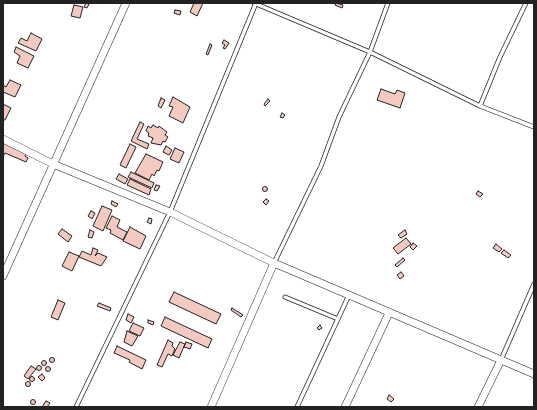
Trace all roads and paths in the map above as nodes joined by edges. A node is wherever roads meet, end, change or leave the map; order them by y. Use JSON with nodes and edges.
{"nodes":[{"id":1,"x":126,"y":3,"type":"edge"},
{"id":2,"x":255,"y":3,"type":"edge"},
{"id":3,"x":388,"y":3,"type":"edge"},
{"id":4,"x":526,"y":3,"type":"edge"},
{"id":5,"x":370,"y":52,"type":"junction"},
{"id":6,"x":480,"y":106,"type":"junction"},
{"id":7,"x":534,"y":127,"type":"edge"},
{"id":8,"x":3,"y":139,"type":"edge"},
{"id":9,"x":53,"y":164,"type":"junction"},
{"id":10,"x":170,"y":212,"type":"junction"},
{"id":11,"x":274,"y":263,"type":"junction"},
{"id":12,"x":3,"y":276,"type":"edge"},
{"id":13,"x":534,"y":284,"type":"edge"},
{"id":14,"x":349,"y":295,"type":"junction"},
{"id":15,"x":285,"y":297,"type":"dead end"},
{"id":16,"x":389,"y":313,"type":"junction"},
{"id":17,"x":338,"y":319,"type":"junction"},
{"id":18,"x":501,"y":360,"type":"junction"},
{"id":19,"x":534,"y":374,"type":"edge"},
{"id":20,"x":76,"y":407,"type":"edge"},
{"id":21,"x":211,"y":407,"type":"edge"},
{"id":22,"x":297,"y":407,"type":"edge"},
{"id":23,"x":345,"y":407,"type":"edge"},
{"id":24,"x":478,"y":407,"type":"edge"}],
"edges":[{"from":1,"to":9,"type":"street"},
{"from":2,"to":5,"type":"lane"},
{"from":2,"to":10,"type":"lane"},
{"from":3,"to":5,"type":"lane"},
{"from":4,"to":6,"type":"lane"},
{"from":5,"to":6,"type":"lane"},
{"from":5,"to":11,"type":"lane"},
{"from":6,"to":7,"type":"lane"},
{"from":8,"to":9,"type":"street"},
{"from":9,"to":10,"type":"street"},
{"from":9,"to":12,"type":"street"},
{"from":10,"to":11,"type":"street"},
{"from":10,"to":20,"type":"lane"},
{"from":11,"to":14,"type":"street"},
{"from":11,"to":21,"type":"street"},
{"from":13,"to":18,"type":"lane"},
{"from":14,"to":16,"type":"street"},
{"from":14,"to":17,"type":"lane"},
{"from":15,"to":17,"type":"lane"},
{"from":16,"to":18,"type":"street"},
{"from":16,"to":23,"type":"street"},
{"from":17,"to":22,"type":"lane"},
{"from":18,"to":19,"type":"street"},
{"from":18,"to":24,"type":"street"}]}
